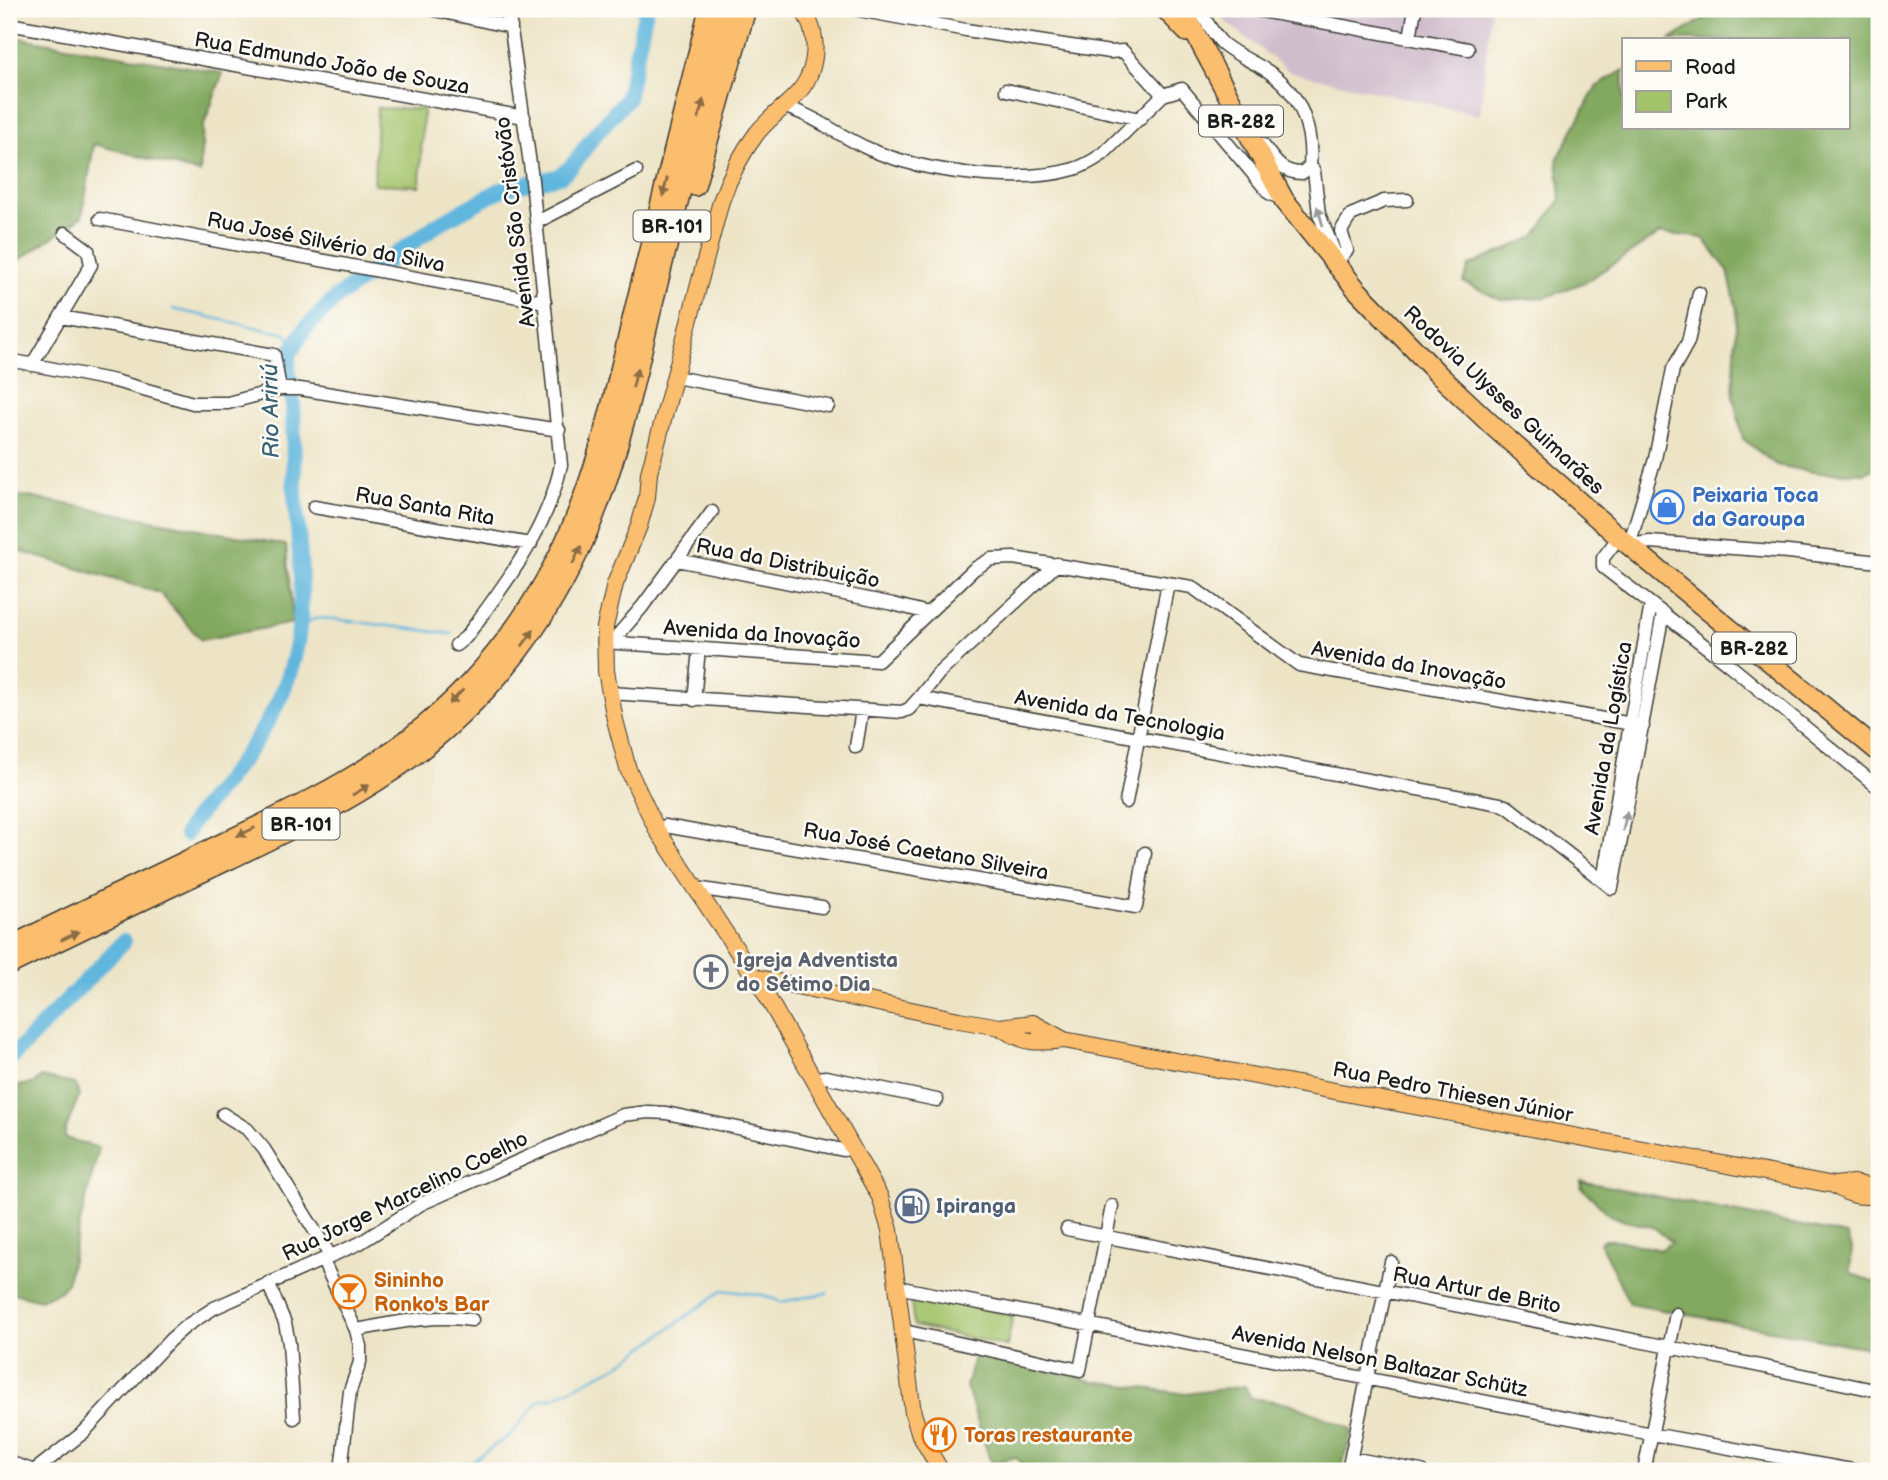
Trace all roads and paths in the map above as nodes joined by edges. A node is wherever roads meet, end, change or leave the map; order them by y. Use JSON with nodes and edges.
{"nodes":[{"id":1,"x":430,"y":9,"type":"edge"},
{"id":2,"x":508,"y":9,"type":"edge"},
{"id":3,"x":700,"y":9,"type":"edge"},
{"id":4,"x":709,"y":9,"type":"edge"},
{"id":5,"x":726,"y":9,"type":"edge"},
{"id":6,"x":746,"y":9,"type":"edge"},
{"id":7,"x":803,"y":9,"type":"edge"},
{"id":8,"x":853,"y":9,"type":"edge"},
{"id":9,"x":1165,"y":9,"type":"edge"},
{"id":10,"x":1182,"y":9,"type":"edge"},
{"id":11,"x":1199,"y":9,"type":"edge"},
{"id":12,"x":1251,"y":9,"type":"edge"},
{"id":13,"x":1415,"y":9,"type":"edge"},
{"id":14,"x":9,"y":24,"type":"edge"},
{"id":15,"x":511,"y":27,"type":"junction"},
{"id":16,"x":1410,"y":38,"type":"junction"},
{"id":17,"x":1199,"y":41,"type":"junction"},
{"id":18,"x":1468,"y":49,"type":"dead end"},
{"id":19,"x":1006,"y":90,"type":"dead end"},
{"id":20,"x":1163,"y":95,"type":"junction"},
{"id":21,"x":687,"y":97,"type":"junction"},
{"id":22,"x":782,"y":106,"type":"junction"},
{"id":23,"x":524,"y":117,"type":"junction"},
{"id":24,"x":1140,"y":119,"type":"junction"},
{"id":25,"x":1247,"y":133,"type":"junction"},
{"id":26,"x":1310,"y":166,"type":"junction"},
{"id":27,"x":636,"y":172,"type":"dead end"},
{"id":28,"x":1284,"y":200,"type":"junction"},
{"id":29,"x":1408,"y":200,"type":"dead end"},
{"id":30,"x":100,"y":219,"type":"dead end"},
{"id":31,"x":537,"y":222,"type":"junction"},
{"id":32,"x":65,"y":233,"type":"dead end"},
{"id":33,"x":1336,"y":264,"type":"junction"},
{"id":34,"x":662,"y":268,"type":"junction"},
{"id":35,"x":1699,"y":293,"type":"dead end"},
{"id":36,"x":545,"y":302,"type":"junction"},
{"id":37,"x":61,"y":317,"type":"junction"},
{"id":38,"x":9,"y":360,"type":"edge"},
{"id":39,"x":32,"y":365,"type":"junction"},
{"id":40,"x":675,"y":377,"type":"junction"},
{"id":41,"x":283,"y":389,"type":"junction"},
{"id":42,"x":828,"y":406,"type":"dead end"},
{"id":43,"x":559,"y":430,"type":"junction"},
{"id":44,"x":314,"y":507,"type":"dead end"},
{"id":45,"x":712,"y":512,"type":"dead end"},
{"id":46,"x":1624,"y":541,"type":"junction"},
{"id":47,"x":531,"y":544,"type":"junction"},
{"id":48,"x":677,"y":560,"type":"junction"},
{"id":49,"x":1879,"y":562,"type":"edge"},
{"id":50,"x":1057,"y":564,"type":"junction"},
{"id":51,"x":1168,"y":583,"type":"junction"},
{"id":52,"x":893,"y":604,"type":"junction"},
{"id":53,"x":1651,"y":604,"type":"junction"},
{"id":54,"x":928,"y":613,"type":"junction"},
{"id":55,"x":1663,"y":613,"type":"junction"},
{"id":56,"x":911,"y":630,"type":"junction"},
{"id":57,"x":608,"y":642,"type":"junction"},
{"id":58,"x":456,"y":645,"type":"dead end"},
{"id":59,"x":699,"y":649,"type":"junction"},
{"id":60,"x":937,"y":677,"type":"junction"},
{"id":61,"x":610,"y":693,"type":"junction"},
{"id":62,"x":694,"y":699,"type":"junction"},
{"id":63,"x":923,"y":699,"type":"junction"},
{"id":64,"x":943,"y":702,"type":"junction"},
{"id":65,"x":862,"y":710,"type":"junction"},
{"id":66,"x":1636,"y":725,"type":"junction"},
{"id":67,"x":1138,"y":738,"type":"junction"},
{"id":68,"x":856,"y":747,"type":"dead end"},
{"id":69,"x":1879,"y":752,"type":"edge"},
{"id":70,"x":1879,"y":788,"type":"edge"},
{"id":71,"x":1126,"y":802,"type":"dead end"},
{"id":72,"x":657,"y":830,"type":"junction"},
{"id":73,"x":1145,"y":853,"type":"dead end"},
{"id":74,"x":1607,"y":884,"type":"joint"},
{"id":75,"x":696,"y":888,"type":"junction"},
{"id":76,"x":822,"y":907,"type":"dead end"},
{"id":77,"x":9,"y":947,"type":"edge"},
{"id":78,"x":9,"y":965,"type":"edge"},
{"id":79,"x":754,"y":977,"type":"junction"},
{"id":80,"x":792,"y":986,"type":"junction"},
{"id":81,"x":773,"y":1008,"type":"junction"},
{"id":82,"x":814,"y":1078,"type":"junction"},
{"id":83,"x":937,"y":1100,"type":"dead end"},
{"id":84,"x":223,"y":1114,"type":"dead end"},
{"id":85,"x":853,"y":1148,"type":"junction"},
{"id":86,"x":1874,"y":1192,"type":"edge"},
{"id":87,"x":1112,"y":1206,"type":"dead end"},
{"id":88,"x":1067,"y":1229,"type":"dead end"},
{"id":89,"x":1106,"y":1237,"type":"junction"},
{"id":90,"x":327,"y":1259,"type":"junction"},
{"id":91,"x":1391,"y":1262,"type":"dead end"},
{"id":92,"x":268,"y":1283,"type":"junction"},
{"id":93,"x":897,"y":1287,"type":"junction"},
{"id":94,"x":1385,"y":1291,"type":"junction"},
{"id":95,"x":1676,"y":1314,"type":"dead end"},
{"id":96,"x":472,"y":1320,"type":"dead end"},
{"id":97,"x":1089,"y":1324,"type":"junction"},
{"id":98,"x":356,"y":1330,"type":"junction"},
{"id":99,"x":904,"y":1331,"type":"junction"},
{"id":100,"x":1669,"y":1347,"type":"junction"},
{"id":101,"x":1367,"y":1378,"type":"junction"},
{"id":102,"x":1879,"y":1391,"type":"edge"},
{"id":103,"x":294,"y":1418,"type":"dead end"},
{"id":104,"x":1652,"y":1434,"type":"junction"},
{"id":105,"x":1352,"y":1458,"type":"junction"},
{"id":106,"x":9,"y":1462,"type":"edge"},
{"id":107,"x":34,"y":1471,"type":"edge"},
{"id":108,"x":341,"y":1471,"type":"edge"},
{"id":109,"x":941,"y":1471,"type":"edge"},
{"id":110,"x":1348,"y":1471,"type":"edge"},
{"id":111,"x":1421,"y":1471,"type":"edge"},
{"id":112,"x":1644,"y":1471,"type":"edge"},
{"id":113,"x":1857,"y":1471,"type":"edge"}],
"edges":[{"from":1,"to":15,"type":"street"},
{"from":2,"to":15,"type":"street","name":"Avenida São Cristóvão"},
{"from":3,"to":21,"type":"highway","number":"BR-101"},
{"from":4,"to":21,"type":"highway","number":"BR-101"},
{"from":34,"to":5,"type":"highway","number":"BR-101","one_way":true},
{"from":6,"to":34,"type":"highway"},
{"from":7,"to":22,"type":"main road"},
{"from":8,"to":20,"type":"street"},
{"from":9,"to":17,"type":"highway"},
{"from":10,"to":17,"type":"highway","name":"Rodovia Ulysses Guimarães","number":"BR-282"},
{"from":11,"to":26,"type":"street"},
{"from":12,"to":16,"type":"street"},
{"from":13,"to":16,"type":"street"},
{"from":14,"to":23,"type":"street","name":"Rua Edmundo João de Souza"},
{"from":15,"to":23,"type":"street","name":"Avenida São Cristóvão"},
{"from":16,"to":18,"type":"street"},
{"from":17,"to":25,"type":"highway","name":"Rodovia Ulysses Guimarães","number":"BR-282"},
{"from":19,"to":24,"type":"street"},
{"from":20,"to":24,"type":"street"},
{"from":20,"to":28,"type":"street"},
{"from":21,"to":77,"type":"highway","number":"BR-101","one_way":true},
{"from":22,"to":24,"type":"street"},
{"from":22,"to":40,"type":"main road"},
{"from":23,"to":31,"type":"street","name":"Avenida São Cristóvão"},
{"from":25,"to":26,"type":"street"},
{"from":25,"to":28,"type":"highway","name":"Rodovia Ulysses Guimarães","number":"BR-282"},
{"from":33,"to":26,"type":"street","one_way":true},
{"from":27,"to":31,"type":"street"},
{"from":28,"to":33,"type":"highway","name":"Rodovia Ulysses Guimarães","number":"BR-282"},
{"from":29,"to":33,"type":"street"},
{"from":30,"to":36,"type":"street","name":"Rua José Silvério da Silva"},
{"from":31,"to":36,"type":"street","name":"Avenida São Cristóvão"},
{"from":32,"to":37,"type":"street"},
{"from":33,"to":46,"type":"highway","name":"Rodovia Ulysses Guimarães","number":"BR-282"},
{"from":78,"to":34,"type":"highway","number":"BR-101","one_way":true},
{"from":35,"to":46,"type":"street"},
{"from":36,"to":43,"type":"street","name":"Avenida São Cristóvão"},
{"from":37,"to":39,"type":"street"},
{"from":37,"to":41,"type":"street"},
{"from":38,"to":39,"type":"street"},
{"from":39,"to":41,"type":"street"},
{"from":40,"to":42,"type":"street"},
{"from":40,"to":57,"type":"main road"},
{"from":41,"to":43,"type":"street"},
{"from":43,"to":47,"type":"street","name":"Avenida São Cristóvão"},
{"from":44,"to":47,"type":"street","name":"Rua Santa Rita"},
{"from":45,"to":48,"type":"street"},
{"from":46,"to":49,"type":"street"},
{"from":46,"to":53,"type":"street"},
{"from":46,"to":69,"type":"highway","name":"Rodovia Ulysses Guimarães","number":"BR-282"},
{"from":47,"to":58,"type":"street","name":"Avenida São Cristóvão"},
{"from":48,"to":52,"type":"street","name":"Rua da Distribuição"},
{"from":48,"to":57,"type":"street"},
{"from":50,"to":51,"type":"street","name":"Avenida da Inovação"},
{"from":50,"to":54,"type":"street","name":"Avenida da Inovação"},
{"from":50,"to":60,"type":"street"},
{"from":51,"to":66,"type":"street","name":"Avenida da Inovação"},
{"from":51,"to":67,"type":"street"},
{"from":52,"to":54,"type":"street","name":"Rua da Distribuição"},
{"from":52,"to":56,"type":"street","name":"Rua da Distribuição"},
{"from":53,"to":55,"type":"street"},
{"from":53,"to":66,"type":"street","name":"Avenida da Logística"},
{"from":54,"to":56,"type":"street","name":"Avenida da Inovação"},
{"from":55,"to":66,"type":"street","name":"Avenida da Logística"},
{"from":55,"to":70,"type":"street"},
{"from":56,"to":59,"type":"street","name":"Avenida da Inovação"},
{"from":57,"to":59,"type":"street","name":"Avenida da Inovação"},
{"from":57,"to":61,"type":"main road"},
{"from":59,"to":62,"type":"street"},
{"from":60,"to":63,"type":"street"},
{"from":60,"to":64,"type":"street"},
{"from":61,"to":62,"type":"street"},
{"from":61,"to":72,"type":"main road"},
{"from":62,"to":65,"type":"street"},
{"from":63,"to":64,"type":"street","name":"Avenida da Tecnologia"},
{"from":63,"to":65,"type":"street"},
{"from":64,"to":67,"type":"street","name":"Avenida da Tecnologia"},
{"from":65,"to":68,"type":"street"},
{"from":66,"to":74,"type":"street","name":"Avenida da Logística"},
{"from":67,"to":71,"type":"street"},
{"from":67,"to":74,"type":"street","name":"Avenida da Tecnologia"},
{"from":72,"to":73,"type":"street","name":"Rua José Caetano Silveira"},
{"from":72,"to":75,"type":"main road"},
{"from":75,"to":76,"type":"street"},
{"from":75,"to":79,"type":"main road"},
{"from":79,"to":80,"type":"main road","name":"Rua Pedro Thiesen Júnior"},
{"from":79,"to":81,"type":"main road"},
{"from":80,"to":81,"type":"main road"},
{"from":80,"to":86,"type":"main road","name":"Rua Pedro Thiesen Júnior"},
{"from":81,"to":82,"type":"main road"},
{"from":82,"to":83,"type":"street"},
{"from":82,"to":85,"type":"main road"},
{"from":84,"to":90,"type":"street"},
{"from":85,"to":90,"type":"street","name":"Rua Jorge Marcelino Coelho"},
{"from":85,"to":93,"type":"main road"},
{"from":87,"to":89,"type":"street"},
{"from":88,"to":89,"type":"street","name":"Rua Artur de Brito"},
{"from":89,"to":94,"type":"street","name":"Rua Artur de Brito"},
{"from":89,"to":97,"type":"street"},
{"from":90,"to":92,"type":"street","name":"Rua Jorge Marcelino Coelho"},
{"from":90,"to":98,"type":"street"},
{"from":91,"to":94,"type":"street"},
{"from":92,"to":103,"type":"street"},
{"from":92,"to":107,"type":"street","name":"Rua Jorge Marcelino Coelho"},
{"from":93,"to":97,"type":"street","name":"Avenida Nelson Baltazar Schütz"},
{"from":93,"to":99,"type":"main road"},
{"from":94,"to":100,"type":"street","name":"Rua Artur de Brito"},
{"from":94,"to":101,"type":"street"},
{"from":95,"to":100,"type":"street"},
{"from":96,"to":98,"type":"street"},
{"from":97,"to":99,"type":"street"},
{"from":97,"to":101,"type":"street","name":"Avenida Nelson Baltazar Schütz"},
{"from":98,"to":108,"type":"street"},
{"from":99,"to":109,"type":"main road"},
{"from":100,"to":102,"type":"street","name":"Rua Artur de Brito"},
{"from":100,"to":104,"type":"street"},
{"from":101,"to":104,"type":"street","name":"Avenida Nelson Baltazar Schütz"},
{"from":101,"to":105,"type":"street"},
{"from":104,"to":112,"type":"street"},
{"from":104,"to":113,"type":"street","name":"Avenida Nelson Baltazar Schütz"},
{"from":105,"to":110,"type":"street"},
{"from":105,"to":111,"type":"street"},
{"from":106,"to":107,"type":"street"}]}
